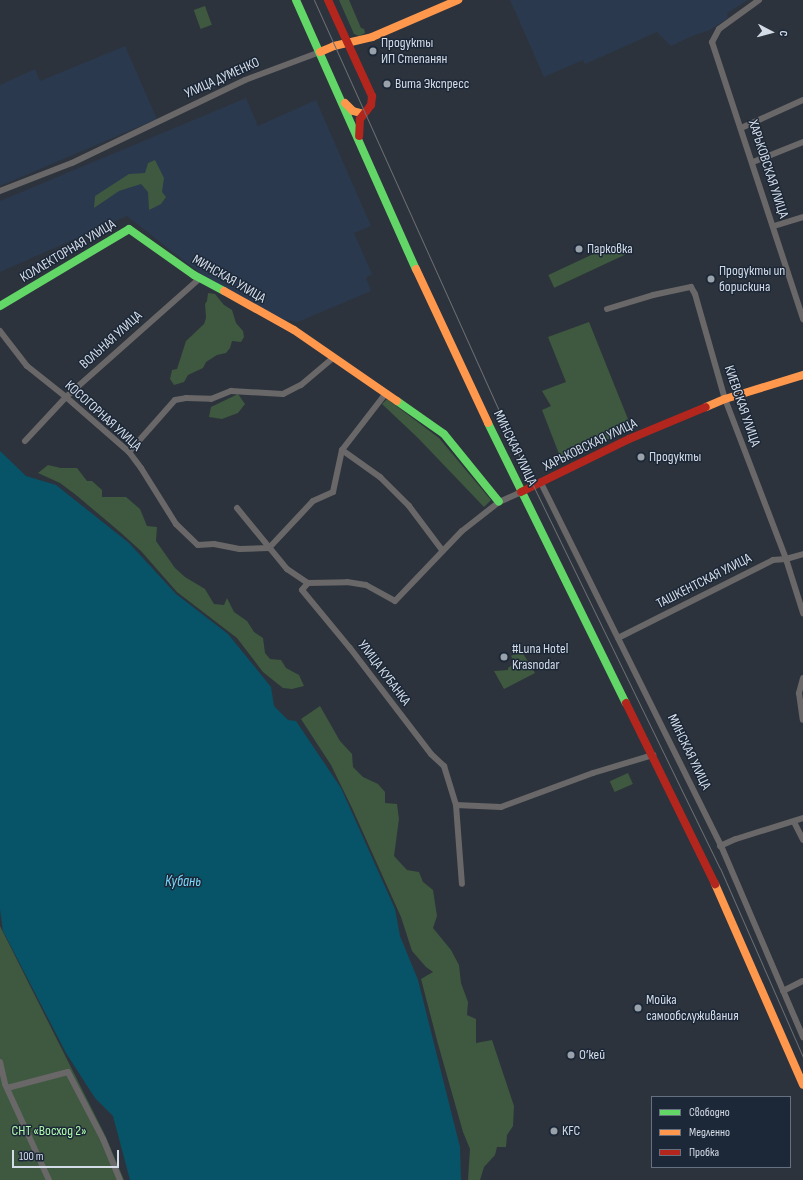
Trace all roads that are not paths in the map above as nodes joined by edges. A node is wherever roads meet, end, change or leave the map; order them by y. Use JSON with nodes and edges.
{"nodes":[{"id":1,"x":296,"y":0,"type":"edge"},
{"id":2,"x":328,"y":0,"type":"edge"},
{"id":3,"x":458,"y":0,"type":"edge"},
{"id":4,"x":759,"y":0,"type":"edge"},
{"id":5,"x":348,"y":43,"type":"junction"},
{"id":6,"x":320,"y":52,"type":"junction"},
{"id":7,"x":339,"y":94,"type":"junction"},
{"id":8,"x":803,"y":100,"type":"edge"},
{"id":9,"x":364,"y":114,"type":"junction"},
{"id":10,"x":741,"y":128,"type":"junction"},
{"id":11,"x":803,"y":142,"type":"edge"},
{"id":12,"x":362,"y":148,"type":"junction"},
{"id":13,"x":752,"y":162,"type":"junction"},
{"id":14,"x":0,"y":191,"type":"edge"},
{"id":15,"x":803,"y":217,"type":"edge"},
{"id":16,"x":774,"y":226,"type":"junction"},
{"id":17,"x":129,"y":229,"type":"joint"},
{"id":18,"x":200,"y":278,"type":"junction"},
{"id":19,"x":0,"y":306,"type":"edge"},
{"id":20,"x":607,"y":309,"type":"dead end"},
{"id":21,"x":803,"y":318,"type":"edge"},
{"id":22,"x":0,"y":331,"type":"edge"},
{"id":23,"x":334,"y":357,"type":"junction"},
{"id":24,"x":803,"y":376,"type":"edge"},
{"id":25,"x":386,"y":393,"type":"junction"},
{"id":26,"x":66,"y":397,"type":"junction"},
{"id":27,"x":725,"y":399,"type":"junction"},
{"id":28,"x":26,"y":441,"type":"dead end"},
{"id":29,"x":342,"y":450,"type":"junction"},
{"id":30,"x":129,"y":452,"type":"junction"},
{"id":31,"x":541,"y":483,"type":"junction"},
{"id":32,"x":521,"y":492,"type":"junction"},
{"id":33,"x":499,"y":502,"type":"junction"},
{"id":34,"x":237,"y":508,"type":"dead end"},
{"id":35,"x":269,"y":548,"type":"junction"},
{"id":36,"x":442,"y":550,"type":"junction"},
{"id":37,"x":803,"y":554,"type":"edge"},
{"id":38,"x":786,"y":559,"type":"junction"},
{"id":39,"x":308,"y":583,"type":"junction"},
{"id":40,"x":803,"y":613,"type":"edge"},
{"id":41,"x":618,"y":638,"type":"junction"},
{"id":42,"x":803,"y":678,"type":"edge"},
{"id":43,"x":803,"y":720,"type":"edge"},
{"id":44,"x":653,"y":755,"type":"junction"},
{"id":45,"x":456,"y":805,"type":"junction"},
{"id":46,"x":803,"y":818,"type":"edge"},
{"id":47,"x":794,"y":822,"type":"junction"},
{"id":48,"x":803,"y":840,"type":"edge"},
{"id":49,"x":720,"y":846,"type":"junction"},
{"id":50,"x":462,"y":884,"type":"dead end"},
{"id":51,"x":803,"y":981,"type":"edge"},
{"id":52,"x":783,"y":990,"type":"junction"},
{"id":53,"x":803,"y":1037,"type":"edge"},
{"id":54,"x":0,"y":1062,"type":"edge"},
{"id":55,"x":803,"y":1084,"type":"edge"},
{"id":56,"x":4,"y":1085,"type":"edge"},
{"id":57,"x":49,"y":1180,"type":"edge"},
{"id":58,"x":120,"y":1180,"type":"edge"}],
"edges":[{"from":1,"to":6,"type":"main road"},
{"from":2,"to":5,"type":"main road"},
{"from":3,"to":5,"type":"main road","name":"УЛИЦА ДУМЕНКО"},
{"from":4,"to":10,"type":"street","name":"ХАРЬКОВСКАЯ УЛИЦА"},
{"from":5,"to":6,"type":"main road","name":"УЛИЦА ДУМЕНКО"},
{"from":5,"to":9,"type":"main road"},
{"from":6,"to":7,"type":"main road"},
{"from":6,"to":14,"type":"street","name":"УЛИЦА ДУМЕНКО"},
{"from":7,"to":9,"type":"main road"},
{"from":7,"to":12,"type":"main road","name":"МИНСКАЯ УЛИЦА"},
{"from":8,"to":10,"type":"street"},
{"from":9,"to":12,"type":"main road"},
{"from":10,"to":13,"type":"street","name":"ХАРЬКОВСКАЯ УЛИЦА"},
{"from":11,"to":13,"type":"street"},
{"from":12,"to":32,"type":"main road","name":"МИНСКАЯ УЛИЦА"},
{"from":13,"to":16,"type":"street","name":"ХАРЬКОВСКАЯ УЛИЦА"},
{"from":15,"to":16,"type":"street"},
{"from":16,"to":21,"type":"street","name":"ХАРЬКОВСКАЯ УЛИЦА"},
{"from":17,"to":18,"type":"main road","name":"МИНСКАЯ УЛИЦА"},
{"from":17,"to":19,"type":"main road","name":"КОЛЛЕКТОРНАЯ УЛИЦА"},
{"from":18,"to":23,"type":"main road","name":"МИНСКАЯ УЛИЦА"},
{"from":18,"to":26,"type":"street","name":"ВОЛЬНАЯ УЛИЦА"},
{"from":20,"to":27,"type":"street","name":"КИЕВСКАЯ УЛИЦА"},
{"from":22,"to":26,"type":"street","name":"КОСОГОРНАЯ УЛИЦА"},
{"from":23,"to":25,"type":"main road","name":"МИНСКАЯ УЛИЦА"},
{"from":23,"to":30,"type":"street"},
{"from":24,"to":27,"type":"main road","name":"ХАРЬКОВСКАЯ УЛИЦА"},
{"from":25,"to":29,"type":"street"},
{"from":25,"to":33,"type":"main road","name":"МИНСКАЯ УЛИЦА"},
{"from":26,"to":28,"type":"street","name":"ВОЛЬНАЯ УЛИЦА"},
{"from":26,"to":30,"type":"street","name":"КОСОГОРНАЯ УЛИЦА"},
{"from":27,"to":31,"type":"main road","name":"ХАРЬКОВСКАЯ УЛИЦА"},
{"from":27,"to":38,"type":"street","name":"КИЕВСКАЯ УЛИЦА"},
{"from":29,"to":35,"type":"street"},
{"from":29,"to":36,"type":"street"},
{"from":30,"to":35,"type":"street","name":"КОСОГОРНАЯ УЛИЦА"},
{"from":31,"to":32,"type":"main road","name":"ХАРЬКОВСКАЯ УЛИЦА"},
{"from":31,"to":41,"type":"street","name":"МИНСКАЯ УЛИЦА"},
{"from":32,"to":33,"type":"street","name":"ХАРЬКОВСКАЯ УЛИЦА"},
{"from":32,"to":44,"type":"main road","name":"МИНСКАЯ УЛИЦА"},
{"from":33,"to":36,"type":"street","name":"ХАРЬКОВСКАЯ УЛИЦА"},
{"from":34,"to":35,"type":"street"},
{"from":35,"to":39,"type":"street"},
{"from":36,"to":39,"type":"street","name":"ХАРЬКОВСКАЯ УЛИЦА"},
{"from":37,"to":38,"type":"street","name":"ТАШКЕНТСКАЯ УЛИЦА"},
{"from":38,"to":40,"type":"street","name":"КИЕВСКАЯ УЛИЦА"},
{"from":38,"to":41,"type":"street","name":"ТАШКЕНТСКАЯ УЛИЦА"},
{"from":39,"to":45,"type":"street","name":"УЛИЦА КУБАНКА"},
{"from":41,"to":49,"type":"street","name":"МИНСКАЯ УЛИЦА"},
{"from":42,"to":43,"type":"street"},
{"from":44,"to":45,"type":"street"},
{"from":44,"to":55,"type":"main road","name":"МИНСКАЯ УЛИЦА"},
{"from":45,"to":50,"type":"street","name":"УЛИЦА КУБАНКА"},
{"from":46,"to":47,"type":"street"},
{"from":47,"to":48,"type":"street"},
{"from":47,"to":49,"type":"street"},
{"from":49,"to":52,"type":"street","name":"МИНСКАЯ УЛИЦА"},
{"from":51,"to":52,"type":"street"},
{"from":52,"to":53,"type":"street","name":"МИНСКАЯ УЛИЦА"},
{"from":54,"to":56,"type":"street"},
{"from":56,"to":57,"type":"street"},
{"from":56,"to":58,"type":"street"}]}
